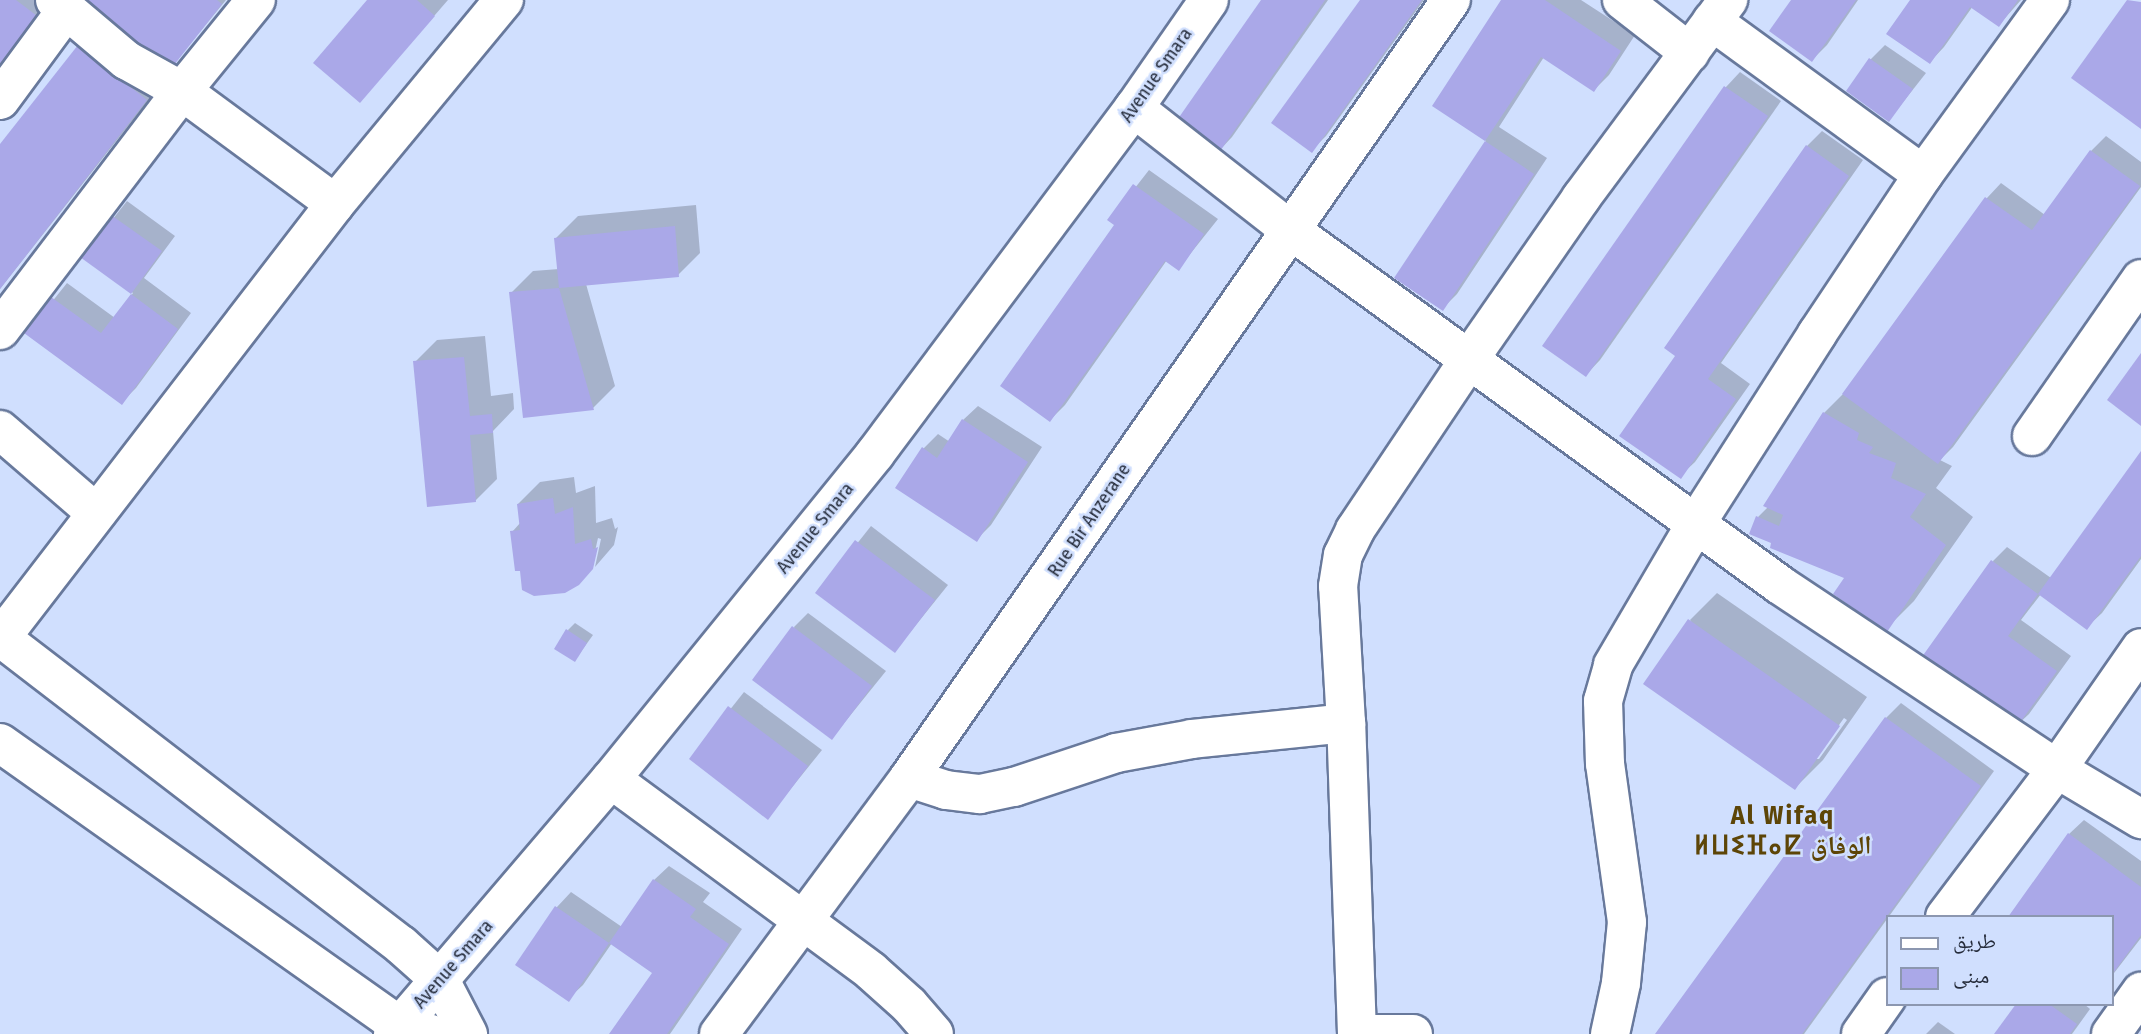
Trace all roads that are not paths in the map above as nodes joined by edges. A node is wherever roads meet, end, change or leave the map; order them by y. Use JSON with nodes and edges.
{"nodes":[{"id":1,"x":256,"y":0,"type":"edge"},
{"id":2,"x":504,"y":0,"type":"edge"},
{"id":3,"x":1209,"y":0,"type":"edge"},
{"id":4,"x":1451,"y":0,"type":"edge"},
{"id":5,"x":1622,"y":0,"type":"edge"},
{"id":6,"x":2050,"y":0,"type":"edge"},
{"id":7,"x":61,"y":5,"type":"edge"},
{"id":8,"x":1720,"y":10,"type":"edge"},
{"id":9,"x":1690,"y":53,"type":"junction"},
{"id":10,"x":182,"y":91,"type":"junction"},
{"id":11,"x":0,"y":100,"type":"edge"},
{"id":12,"x":1134,"y":107,"type":"junction"},
{"id":13,"x":1923,"y":175,"type":"junction"},
{"id":14,"x":335,"y":204,"type":"junction"},
{"id":15,"x":1289,"y":229,"type":"junction"},
{"id":16,"x":2141,"y":279,"type":"edge"},
{"id":17,"x":0,"y":330,"type":"edge"},
{"id":18,"x":1470,"y":358,"type":"junction"},
{"id":19,"x":0,"y":430,"type":"edge"},
{"id":20,"x":2032,"y":436,"type":"dead end"},
{"id":21,"x":96,"y":513,"type":"junction"},
{"id":22,"x":1695,"y":525,"type":"junction"},
{"id":23,"x":0,"y":638,"type":"edge"},
{"id":24,"x":2141,"y":648,"type":"edge"},
{"id":25,"x":1346,"y":723,"type":"junction"},
{"id":26,"x":0,"y":743,"type":"edge"},
{"id":27,"x":2057,"y":769,"type":"junction"},
{"id":28,"x":909,"y":778,"type":"junction"},
{"id":29,"x":611,"y":779,"type":"junction"},
{"id":30,"x":2141,"y":819,"type":"edge"},
{"id":31,"x":1947,"y":915,"type":"edge"},
{"id":32,"x":804,"y":919,"type":"junction"},
{"id":33,"x":440,"y":980,"type":"junction"},
{"id":34,"x":2141,"y":992,"type":"edge"},
{"id":35,"x":1885,"y":1001,"type":"edge"},
{"id":36,"x":407,"y":1031,"type":"edge"},
{"id":37,"x":468,"y":1034,"type":"edge"},
{"id":38,"x":719,"y":1034,"type":"edge"},
{"id":39,"x":934,"y":1034,"type":"edge"},
{"id":40,"x":1357,"y":1034,"type":"edge"},
{"id":41,"x":1365,"y":1034,"type":"edge"},
{"id":42,"x":1413,"y":1034,"type":"edge"},
{"id":43,"x":1610,"y":1034,"type":"edge"},
{"id":44,"x":1861,"y":1034,"type":"edge"},
{"id":45,"x":2111,"y":1034,"type":"edge"}],
"edges":[{"from":1,"to":10,"type":"street"},
{"from":2,"to":14,"type":"street"},
{"from":3,"to":12,"type":"street","name":"Avenue Smara"},
{"from":4,"to":15,"type":"street","name":"Rue Bir Anzerane"},
{"from":5,"to":9,"type":"street"},
{"from":6,"to":13,"type":"street"},
{"from":7,"to":10,"type":"street"},
{"from":7,"to":11,"type":"street"},
{"from":8,"to":9,"type":"street"},
{"from":8,"to":13,"type":"street"},
{"from":9,"to":18,"type":"street"},
{"from":10,"to":14,"type":"street"},
{"from":10,"to":17,"type":"street"},
{"from":12,"to":15,"type":"street"},
{"from":12,"to":29,"type":"street","name":"Avenue Smara"},
{"from":13,"to":22,"type":"street"},
{"from":14,"to":21,"type":"street"},
{"from":15,"to":18,"type":"street"},
{"from":15,"to":28,"type":"street","name":"Rue Bir Anzerane"},
{"from":16,"to":20,"type":"street"},
{"from":18,"to":22,"type":"street"},
{"from":18,"to":25,"type":"street"},
{"from":19,"to":21,"type":"street"},
{"from":21,"to":23,"type":"street"},
{"from":22,"to":27,"type":"street"},
{"from":22,"to":43,"type":"street"},
{"from":23,"to":33,"type":"street"},
{"from":24,"to":27,"type":"street"},
{"from":25,"to":28,"type":"street"},
{"from":25,"to":40,"type":"street"},
{"from":26,"to":36,"type":"street"},
{"from":27,"to":30,"type":"street"},
{"from":27,"to":31,"type":"street"},
{"from":28,"to":32,"type":"street","name":"Rue Bir Anzerane"},
{"from":29,"to":32,"type":"street"},
{"from":29,"to":33,"type":"street","name":"Avenue Smara"},
{"from":32,"to":38,"type":"street","name":"Rue Bir Anzerane"},
{"from":32,"to":39,"type":"street"},
{"from":33,"to":36,"type":"street","name":"Avenue Smara"},
{"from":33,"to":37,"type":"street"},
{"from":34,"to":45,"type":"street"},
{"from":35,"to":44,"type":"street"},
{"from":41,"to":42,"type":"street"}]}
